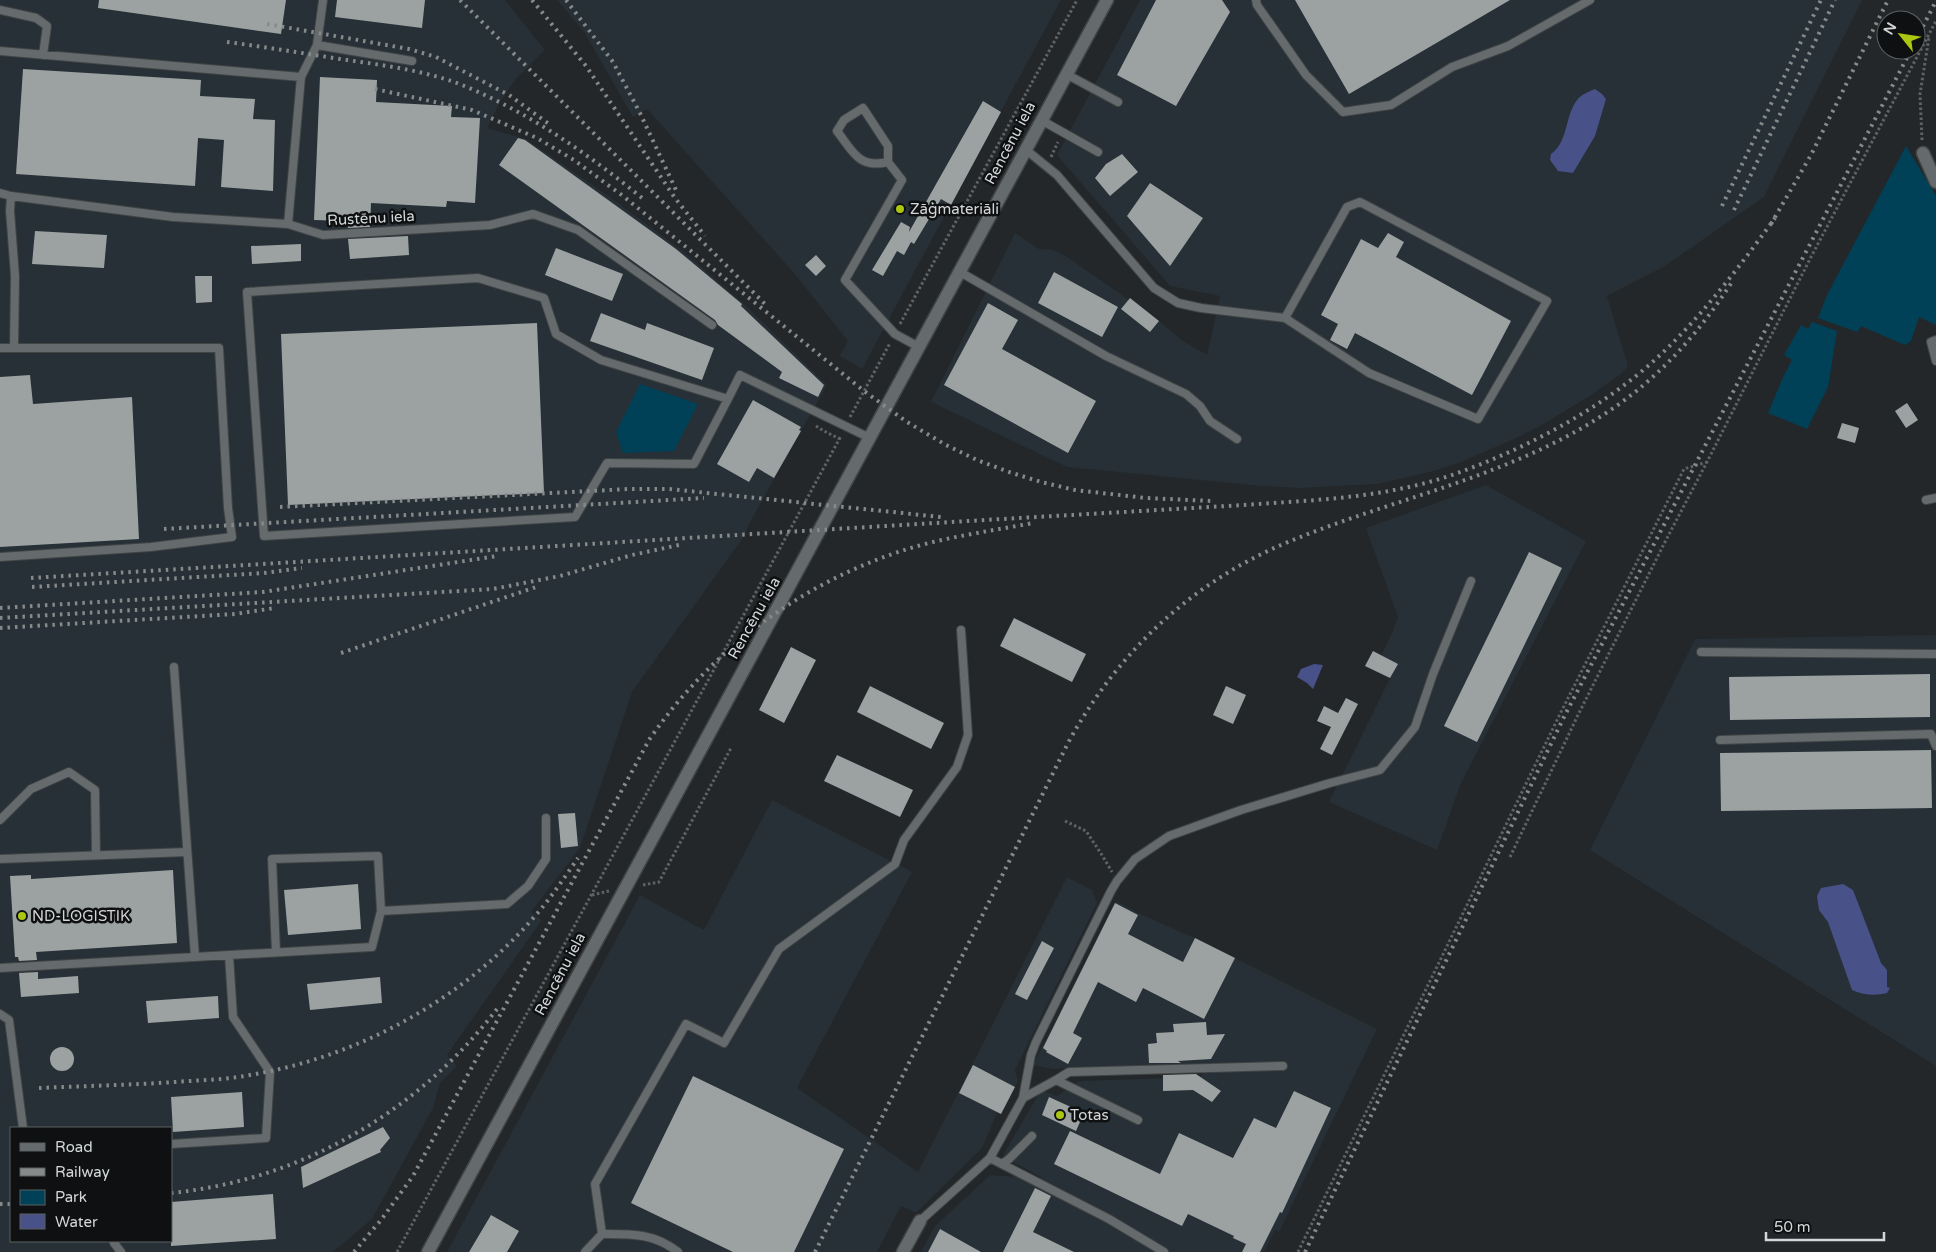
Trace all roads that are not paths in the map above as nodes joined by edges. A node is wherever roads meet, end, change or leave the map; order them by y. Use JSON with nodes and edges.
{"nodes":[{"id":1,"x":322,"y":0,"type":"edge"},
{"id":2,"x":1107,"y":0,"type":"edge"},
{"id":3,"x":1256,"y":0,"type":"edge"},
{"id":4,"x":1590,"y":0,"type":"edge"},
{"id":5,"x":0,"y":10,"type":"edge"},
{"id":6,"x":317,"y":45,"type":"junction"},
{"id":7,"x":0,"y":51,"type":"edge"},
{"id":8,"x":43,"y":55,"type":"junction"},
{"id":9,"x":412,"y":61,"type":"dead end"},
{"id":10,"x":1066,"y":74,"type":"junction"},
{"id":11,"x":302,"y":77,"type":"junction"},
{"id":12,"x":1118,"y":102,"type":"dead end"},
{"id":13,"x":1041,"y":120,"type":"junction"},
{"id":14,"x":1025,"y":149,"type":"junction"},
{"id":15,"x":1098,"y":152,"type":"dead end"},
{"id":16,"x":1923,"y":153,"type":"road end"},
{"id":17,"x":888,"y":162,"type":"junction"},
{"id":18,"x":1936,"y":182,"type":"edge"},
{"id":19,"x":0,"y":192,"type":"edge"},
{"id":20,"x":11,"y":196,"type":"junction"},
{"id":21,"x":288,"y":224,"type":"junction"},
{"id":22,"x":960,"y":272,"type":"junction"},
{"id":23,"x":1285,"y":318,"type":"junction"},
{"id":24,"x":712,"y":325,"type":"dead end"},
{"id":25,"x":1936,"y":340,"type":"edge"},
{"id":26,"x":919,"y":347,"type":"junction"},
{"id":27,"x":0,"y":348,"type":"edge"},
{"id":28,"x":14,"y":348,"type":"junction"},
{"id":29,"x":1936,"y":361,"type":"edge"},
{"id":30,"x":728,"y":398,"type":"junction"},
{"id":31,"x":870,"y":438,"type":"junction"},
{"id":32,"x":1237,"y":439,"type":"dead end"},
{"id":33,"x":1936,"y":498,"type":"edge"},
{"id":34,"x":1926,"y":500,"type":"dead end"},
{"id":35,"x":0,"y":557,"type":"edge"},
{"id":36,"x":1471,"y":581,"type":"dead end"},
{"id":37,"x":961,"y":630,"type":"dead end"},
{"id":38,"x":1701,"y":652,"type":"dead end"},
{"id":39,"x":1936,"y":654,"type":"edge"},
{"id":40,"x":174,"y":667,"type":"dead end"},
{"id":41,"x":1720,"y":740,"type":"dead end"},
{"id":42,"x":1936,"y":746,"type":"edge"},
{"id":43,"x":546,"y":818,"type":"dead end"},
{"id":44,"x":0,"y":820,"type":"edge"},
{"id":45,"x":187,"y":852,"type":"junction"},
{"id":46,"x":96,"y":855,"type":"junction"},
{"id":47,"x":0,"y":859,"type":"edge"},
{"id":48,"x":381,"y":912,"type":"junction"},
{"id":49,"x":276,"y":952,"type":"junction"},
{"id":50,"x":229,"y":955,"type":"junction"},
{"id":51,"x":195,"y":957,"type":"junction"},
{"id":52,"x":0,"y":968,"type":"edge"},
{"id":53,"x":0,"y":1014,"type":"edge"},
{"id":54,"x":1283,"y":1066,"type":"dead end"},
{"id":55,"x":1056,"y":1080,"type":"junction"},
{"id":56,"x":1023,"y":1098,"type":"junction"},
{"id":57,"x":1138,"y":1120,"type":"dead end"},
{"id":58,"x":23,"y":1127,"type":"edge"},
{"id":59,"x":1032,"y":1136,"type":"dead end"},
{"id":60,"x":172,"y":1144,"type":"edge"},
{"id":61,"x":990,"y":1158,"type":"junction"},
{"id":62,"x":1002,"y":1164,"type":"junction"},
{"id":63,"x":920,"y":1221,"type":"joint"},
{"id":64,"x":602,"y":1234,"type":"junction"},
{"id":65,"x":114,"y":1243,"type":"dead end"},
{"id":66,"x":121,"y":1252,"type":"edge"},
{"id":67,"x":428,"y":1252,"type":"edge"},
{"id":68,"x":585,"y":1252,"type":"edge"},
{"id":69,"x":678,"y":1252,"type":"edge"},
{"id":70,"x":903,"y":1252,"type":"edge"},
{"id":71,"x":1164,"y":1252,"type":"edge"}],
"edges":[{"from":1,"to":6,"type":"lane"},
{"from":2,"to":10,"type":"street","name":"Rencēnu iela"},
{"from":3,"to":4,"type":"lane"},
{"from":5,"to":8,"type":"lane"},
{"from":6,"to":9,"type":"lane"},
{"from":6,"to":11,"type":"lane"},
{"from":7,"to":8,"type":"lane"},
{"from":8,"to":11,"type":"lane"},
{"from":10,"to":12,"type":"lane"},
{"from":10,"to":13,"type":"street","name":"Rencēnu iela"},
{"from":11,"to":21,"type":"lane"},
{"from":13,"to":14,"type":"street","name":"Rencēnu iela"},
{"from":13,"to":15,"type":"lane"},
{"from":14,"to":22,"type":"street","name":"Rencēnu iela"},
{"from":14,"to":23,"type":"lane"},
{"from":16,"to":18,"type":"street"},
{"from":17,"to":17,"type":"lane"},
{"from":17,"to":26,"type":"lane"},
{"from":19,"to":20,"type":"lane","name":"Rustēnu iela"},
{"from":20,"to":21,"type":"lane","name":"Rustēnu iela"},
{"from":20,"to":28,"type":"lane"},
{"from":21,"to":24,"type":"lane","name":"Rustēnu iela"},
{"from":22,"to":26,"type":"street","name":"Rencēnu iela"},
{"from":22,"to":32,"type":"lane"},
{"from":23,"to":23,"type":"lane"},
{"from":25,"to":29,"type":"lane"},
{"from":26,"to":31,"type":"street","name":"Rencēnu iela"},
{"from":27,"to":28,"type":"lane"},
{"from":28,"to":35,"type":"lane"},
{"from":30,"to":30,"type":"lane"},
{"from":30,"to":31,"type":"lane"},
{"from":31,"to":67,"type":"street","name":"Rencēnu iela"},
{"from":33,"to":34,"type":"lane"},
{"from":36,"to":56,"type":"lane"},
{"from":37,"to":64,"type":"lane"},
{"from":38,"to":39,"type":"lane"},
{"from":40,"to":45,"type":"lane"},
{"from":41,"to":42,"type":"lane"},
{"from":43,"to":48,"type":"lane"},
{"from":44,"to":46,"type":"lane"},
{"from":45,"to":46,"type":"lane"},
{"from":45,"to":51,"type":"lane"},
{"from":46,"to":47,"type":"lane"},
{"from":48,"to":49,"type":"lane"},
{"from":48,"to":49,"type":"lane"},
{"from":49,"to":50,"type":"lane"},
{"from":50,"to":51,"type":"lane"},
{"from":50,"to":60,"type":"lane"},
{"from":51,"to":52,"type":"lane"},
{"from":53,"to":58,"type":"lane"},
{"from":54,"to":55,"type":"lane"},
{"from":55,"to":56,"type":"lane"},
{"from":55,"to":57,"type":"lane"},
{"from":56,"to":61,"type":"lane"},
{"from":59,"to":62,"type":"lane"},
{"from":61,"to":62,"type":"lane"},
{"from":61,"to":63,"type":"lane"},
{"from":62,"to":71,"type":"lane"},
{"from":63,"to":70,"type":"street"},
{"from":64,"to":68,"type":"lane"},
{"from":64,"to":69,"type":"lane"},
{"from":65,"to":66,"type":"lane"}]}
